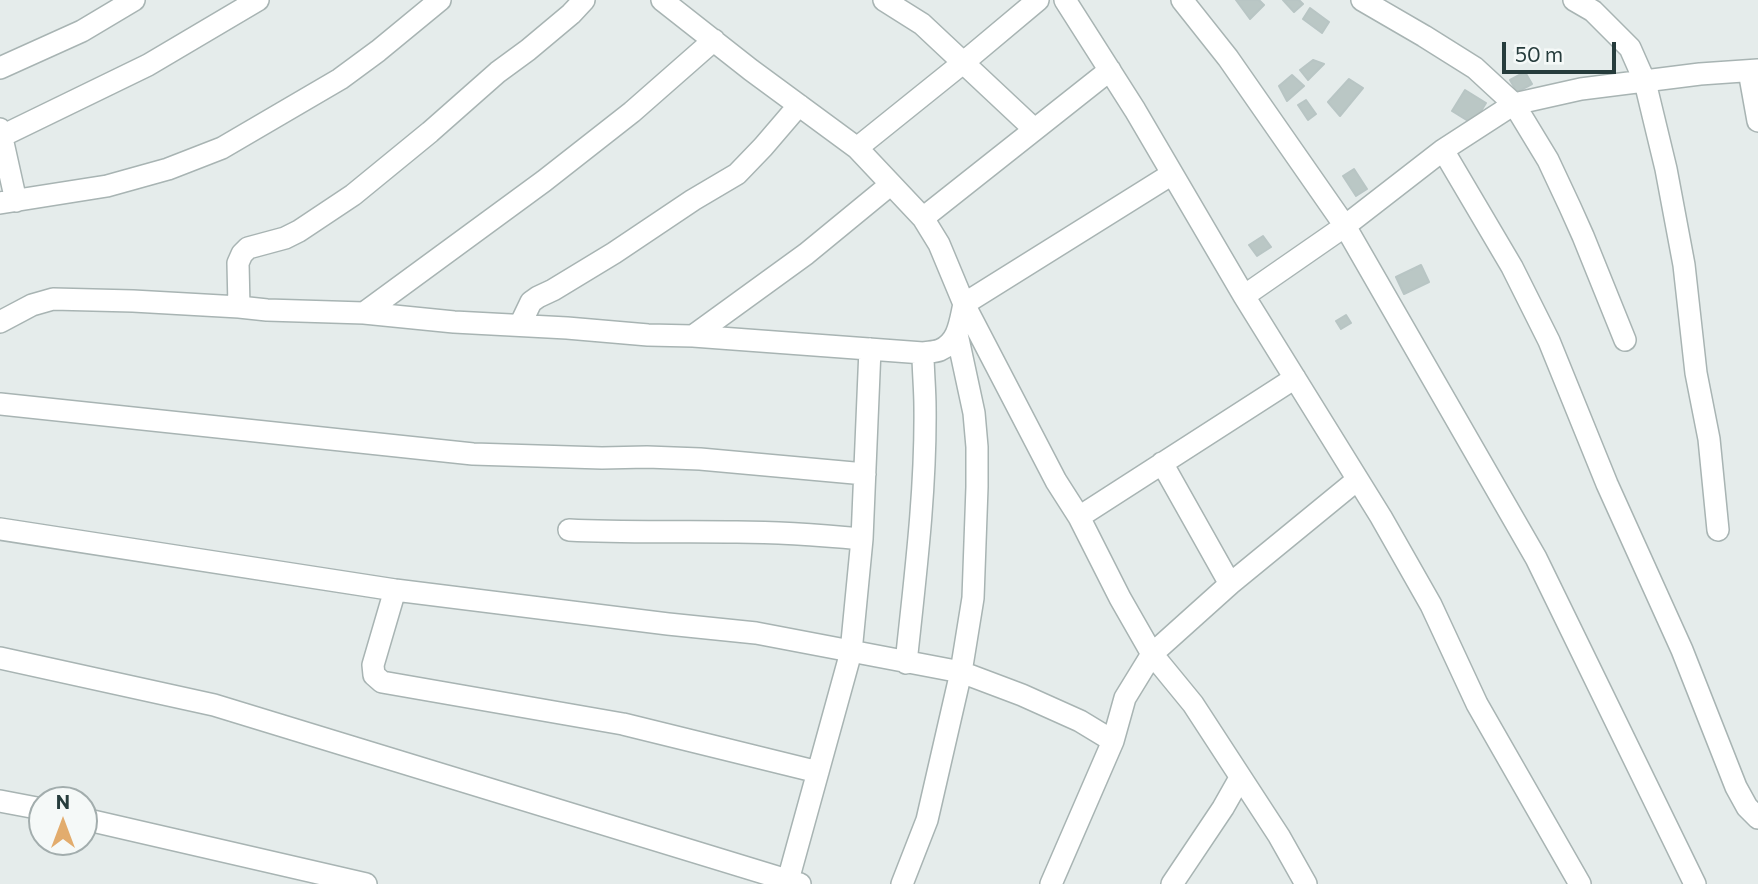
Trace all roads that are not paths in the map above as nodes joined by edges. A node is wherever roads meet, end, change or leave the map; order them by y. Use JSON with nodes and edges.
{"nodes":[{"id":1,"x":134,"y":0,"type":"edge"},
{"id":2,"x":258,"y":0,"type":"edge"},
{"id":3,"x":440,"y":0,"type":"edge"},
{"id":4,"x":583,"y":0,"type":"edge"},
{"id":5,"x":662,"y":0,"type":"edge"},
{"id":6,"x":884,"y":0,"type":"edge"},
{"id":7,"x":1038,"y":0,"type":"edge"},
{"id":8,"x":1065,"y":0,"type":"edge"},
{"id":9,"x":1182,"y":0,"type":"edge"},
{"id":10,"x":1362,"y":0,"type":"edge"},
{"id":11,"x":1574,"y":0,"type":"edge"},
{"id":12,"x":714,"y":40,"type":"junction"},
{"id":13,"x":964,"y":62,"type":"junction"},
{"id":14,"x":0,"y":68,"type":"edge"},
{"id":15,"x":1110,"y":70,"type":"junction"},
{"id":16,"x":1754,"y":70,"type":"edge"},
{"id":17,"x":1646,"y":82,"type":"junction"},
{"id":18,"x":1514,"y":104,"type":"junction"},
{"id":19,"x":799,"y":105,"type":"junction"},
{"id":20,"x":1758,"y":121,"type":"edge"},
{"id":21,"x":1034,"y":130,"type":"junction"},
{"id":22,"x":1,"y":132,"type":"edge"},
{"id":23,"x":857,"y":148,"type":"junction"},
{"id":24,"x":1443,"y":150,"type":"junction"},
{"id":25,"x":1172,"y":174,"type":"junction"},
{"id":26,"x":890,"y":185,"type":"junction"},
{"id":27,"x":8,"y":202,"type":"edge"},
{"id":28,"x":923,"y":218,"type":"junction"},
{"id":29,"x":1345,"y":226,"type":"junction"},
{"id":30,"x":1244,"y":296,"type":"junction"},
{"id":31,"x":964,"y":304,"type":"junction"},
{"id":32,"x":239,"y":307,"type":"junction"},
{"id":33,"x":364,"y":313,"type":"junction"},
{"id":34,"x":0,"y":322,"type":"edge"},
{"id":35,"x":520,"y":325,"type":"junction"},
{"id":36,"x":957,"y":334,"type":"junction"},
{"id":37,"x":693,"y":336,"type":"junction"},
{"id":38,"x":1625,"y":340,"type":"dead end"},
{"id":39,"x":870,"y":349,"type":"junction"},
{"id":40,"x":923,"y":353,"type":"junction"},
{"id":41,"x":1295,"y":378,"type":"junction"},
{"id":42,"x":0,"y":404,"type":"edge"},
{"id":43,"x":1163,"y":463,"type":"junction"},
{"id":44,"x":864,"y":474,"type":"junction"},
{"id":45,"x":1357,"y":480,"type":"junction"},
{"id":46,"x":1079,"y":517,"type":"junction"},
{"id":47,"x":0,"y":529,"type":"edge"},
{"id":48,"x":569,"y":530,"type":"dead end"},
{"id":49,"x":1718,"y":530,"type":"dead end"},
{"id":50,"x":862,"y":539,"type":"junction"},
{"id":51,"x":1230,"y":584,"type":"junction"},
{"id":52,"x":395,"y":590,"type":"junction"},
{"id":53,"x":851,"y":652,"type":"junction"},
{"id":54,"x":1152,"y":654,"type":"junction"},
{"id":55,"x":0,"y":658,"type":"edge"},
{"id":56,"x":906,"y":663,"type":"junction"},
{"id":57,"x":961,"y":672,"type":"junction"},
{"id":58,"x":1113,"y":741,"type":"junction"},
{"id":59,"x":818,"y":772,"type":"junction"},
{"id":60,"x":1240,"y":778,"type":"junction"},
{"id":61,"x":0,"y":801,"type":"edge"},
{"id":62,"x":28,"y":806,"type":"edge"},
{"id":63,"x":1758,"y":818,"type":"edge"},
{"id":64,"x":98,"y":822,"type":"edge"},
{"id":65,"x":792,"y":882,"type":"edge"},
{"id":66,"x":1575,"y":882,"type":"edge"},
{"id":67,"x":366,"y":884,"type":"edge"},
{"id":68,"x":902,"y":884,"type":"edge"},
{"id":69,"x":1051,"y":884,"type":"edge"},
{"id":70,"x":1172,"y":884,"type":"edge"},
{"id":71,"x":1306,"y":884,"type":"edge"},
{"id":72,"x":1695,"y":884,"type":"edge"}],
"edges":[{"from":1,"to":14,"type":"street"},
{"from":2,"to":22,"type":"street"},
{"from":3,"to":27,"type":"street"},
{"from":4,"to":32,"type":"street"},
{"from":5,"to":12,"type":"street"},
{"from":6,"to":13,"type":"street"},
{"from":7,"to":13,"type":"street"},
{"from":8,"to":15,"type":"street"},
{"from":9,"to":29,"type":"street"},
{"from":10,"to":18,"type":"street"},
{"from":11,"to":17,"type":"street"},
{"from":12,"to":19,"type":"street"},
{"from":12,"to":33,"type":"street"},
{"from":13,"to":21,"type":"street"},
{"from":13,"to":23,"type":"street"},
{"from":15,"to":21,"type":"street"},
{"from":15,"to":25,"type":"street"},
{"from":16,"to":17,"type":"street"},
{"from":16,"to":20,"type":"street"},
{"from":17,"to":18,"type":"street"},
{"from":17,"to":49,"type":"street"},
{"from":18,"to":24,"type":"street"},
{"from":18,"to":38,"type":"street"},
{"from":19,"to":23,"type":"street"},
{"from":19,"to":35,"type":"street"},
{"from":21,"to":28,"type":"street"},
{"from":22,"to":27,"type":"street"},
{"from":23,"to":26,"type":"street"},
{"from":24,"to":29,"type":"street"},
{"from":24,"to":63,"type":"street"},
{"from":25,"to":30,"type":"street"},
{"from":25,"to":31,"type":"street"},
{"from":26,"to":28,"type":"street"},
{"from":26,"to":37,"type":"street"},
{"from":28,"to":31,"type":"street"},
{"from":29,"to":30,"type":"street"},
{"from":29,"to":72,"type":"street"},
{"from":30,"to":41,"type":"street"},
{"from":31,"to":36,"type":"street"},
{"from":31,"to":46,"type":"street"},
{"from":32,"to":33,"type":"street"},
{"from":32,"to":34,"type":"street"},
{"from":33,"to":35,"type":"street"},
{"from":35,"to":37,"type":"street"},
{"from":36,"to":40,"type":"street"},
{"from":36,"to":57,"type":"street"},
{"from":37,"to":39,"type":"street"},
{"from":39,"to":40,"type":"street"},
{"from":39,"to":44,"type":"street"},
{"from":40,"to":56,"type":"street"},
{"from":41,"to":43,"type":"street"},
{"from":41,"to":45,"type":"street"},
{"from":42,"to":44,"type":"street"},
{"from":43,"to":46,"type":"street"},
{"from":43,"to":51,"type":"street"},
{"from":44,"to":50,"type":"street"},
{"from":45,"to":51,"type":"street"},
{"from":45,"to":66,"type":"street"},
{"from":46,"to":54,"type":"street"},
{"from":47,"to":52,"type":"street"},
{"from":48,"to":50,"type":"street"},
{"from":50,"to":53,"type":"street"},
{"from":51,"to":54,"type":"street"},
{"from":52,"to":53,"type":"street"},
{"from":52,"to":59,"type":"street"},
{"from":53,"to":56,"type":"street"},
{"from":53,"to":59,"type":"street"},
{"from":54,"to":58,"type":"street"},
{"from":54,"to":60,"type":"street"},
{"from":55,"to":65,"type":"street"},
{"from":56,"to":57,"type":"street"},
{"from":57,"to":58,"type":"street"},
{"from":57,"to":68,"type":"street"},
{"from":58,"to":69,"type":"street"},
{"from":59,"to":65,"type":"street"},
{"from":60,"to":70,"type":"street"},
{"from":60,"to":71,"type":"street"},
{"from":61,"to":62,"type":"street"},
{"from":64,"to":67,"type":"street"}]}
